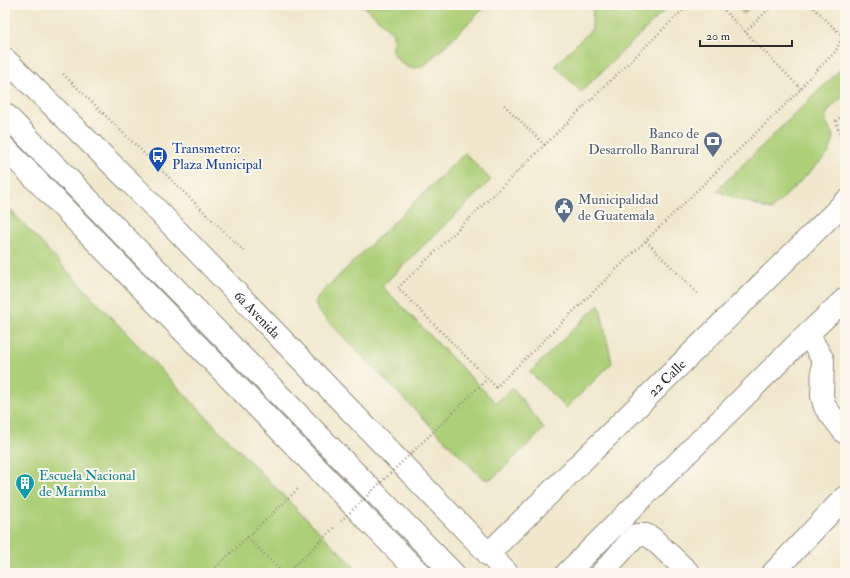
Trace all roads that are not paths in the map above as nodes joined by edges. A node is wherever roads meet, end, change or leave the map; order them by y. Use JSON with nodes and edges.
{"nodes":[{"id":1,"x":5,"y":59,"type":"edge"},
{"id":2,"x":5,"y":114,"type":"edge"},
{"id":3,"x":5,"y":148,"type":"edge"},
{"id":4,"x":845,"y":202,"type":"edge"},
{"id":5,"x":845,"y":299,"type":"edge"},
{"id":6,"x":808,"y":334,"type":"junction"},
{"id":7,"x":845,"y":433,"type":"edge"},
{"id":8,"x":845,"y":497,"type":"edge"},
{"id":9,"x":488,"y":554,"type":"junction"},
{"id":10,"x":419,"y":573,"type":"edge"},
{"id":11,"x":452,"y":573,"type":"edge"},
{"id":12,"x":507,"y":573,"type":"edge"},
{"id":13,"x":567,"y":573,"type":"edge"},
{"id":14,"x":602,"y":573,"type":"edge"},
{"id":15,"x":689,"y":573,"type":"edge"},
{"id":16,"x":773,"y":573,"type":"edge"}],
"edges":[{"from":1,"to":9,"type":"main road","name":"6a Avenida"},
{"from":2,"to":11,"type":"main road"},
{"from":3,"to":10,"type":"main road"},
{"from":4,"to":9,"type":"main road","name":"22 Calle"},
{"from":5,"to":6,"type":"main road"},
{"from":6,"to":7,"type":"main road"},
{"from":6,"to":13,"type":"main road"},
{"from":8,"to":16,"type":"main road"},
{"from":9,"to":12,"type":"main road","name":"6a Avenida"},
{"from":14,"to":15,"type":"main road"}]}
